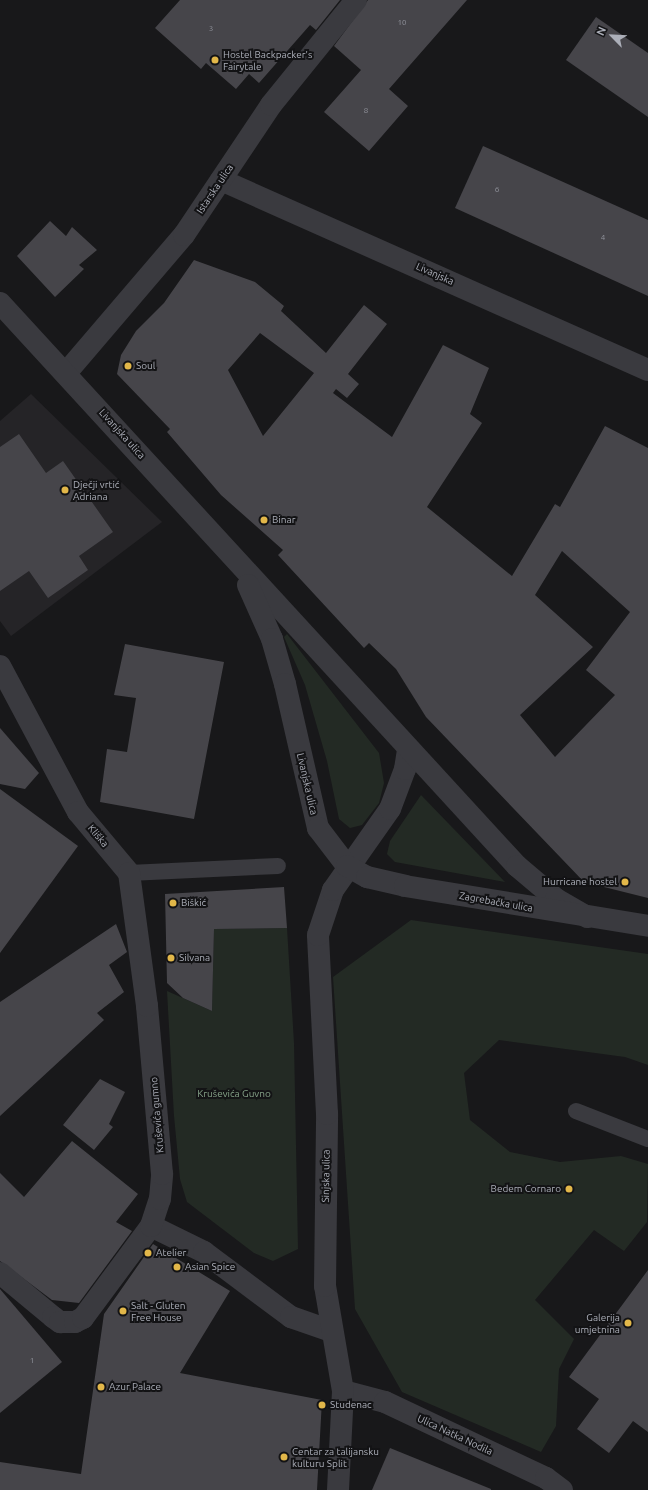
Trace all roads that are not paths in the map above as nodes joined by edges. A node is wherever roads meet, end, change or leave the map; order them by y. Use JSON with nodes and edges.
{"nodes":[{"id":1,"x":356,"y":0,"type":"edge"},
{"id":2,"x":221,"y":180,"type":"junction"},
{"id":3,"x":0,"y":303,"type":"edge"},
{"id":4,"x":648,"y":370,"type":"edge"},
{"id":5,"x":66,"y":373,"type":"junction"},
{"id":6,"x":240,"y":568,"type":"junction"},
{"id":7,"x":0,"y":666,"type":"edge"},
{"id":8,"x":408,"y":750,"type":"junction"},
{"id":9,"x":278,"y":866,"type":"dead end"},
{"id":10,"x":347,"y":866,"type":"junction"},
{"id":11,"x":129,"y":873,"type":"junction"},
{"id":12,"x":587,"y":917,"type":"junction"},
{"id":13,"x":648,"y":926,"type":"edge"},
{"id":14,"x":576,"y":1111,"type":"dead end"},
{"id":15,"x":648,"y":1139,"type":"edge"},
{"id":16,"x":151,"y":1226,"type":"junction"},
{"id":17,"x":0,"y":1273,"type":"edge"},
{"id":18,"x":331,"y":1331,"type":"junction"},
{"id":19,"x":343,"y":1391,"type":"junction"},
{"id":20,"x":338,"y":1490,"type":"edge"},
{"id":21,"x":562,"y":1490,"type":"edge"}],
"edges":[{"from":1,"to":2,"type":"street","name":"Istarska ulica"},
{"from":2,"to":4,"type":"street","name":"Livanjska"},
{"from":2,"to":5,"type":"street","name":"Istarska ulica"},
{"from":3,"to":5,"type":"street","name":"Livanjska ulica"},
{"from":5,"to":6,"type":"street","name":"Livanjska ulica"},
{"from":6,"to":8,"type":"street","name":"Livanjska ulica"},
{"from":6,"to":10,"type":"street","name":"Livanjska ulica"},
{"from":7,"to":11,"type":"street","name":"Kliška"},
{"from":8,"to":10,"type":"street"},
{"from":8,"to":12,"type":"street","name":"Livanjska ulica"},
{"from":9,"to":11,"type":"lane"},
{"from":10,"to":12,"type":"street","name":"Zagrebačka ulica"},
{"from":10,"to":18,"type":"street","name":"Sinjska ulica"},
{"from":11,"to":16,"type":"street","name":"Kruševića gumno"},
{"from":12,"to":13,"type":"street","name":"Zagrebačka ulica"},
{"from":14,"to":15,"type":"lane"},
{"from":16,"to":17,"type":"street","name":"Kruševića gumno"},
{"from":16,"to":18,"type":"street"},
{"from":18,"to":19,"type":"street","name":"Sinjska ulica"},
{"from":19,"to":20,"type":"street","name":"Sinjska ulica"},
{"from":19,"to":21,"type":"street","name":"Ulica Natka Nodila"}]}
